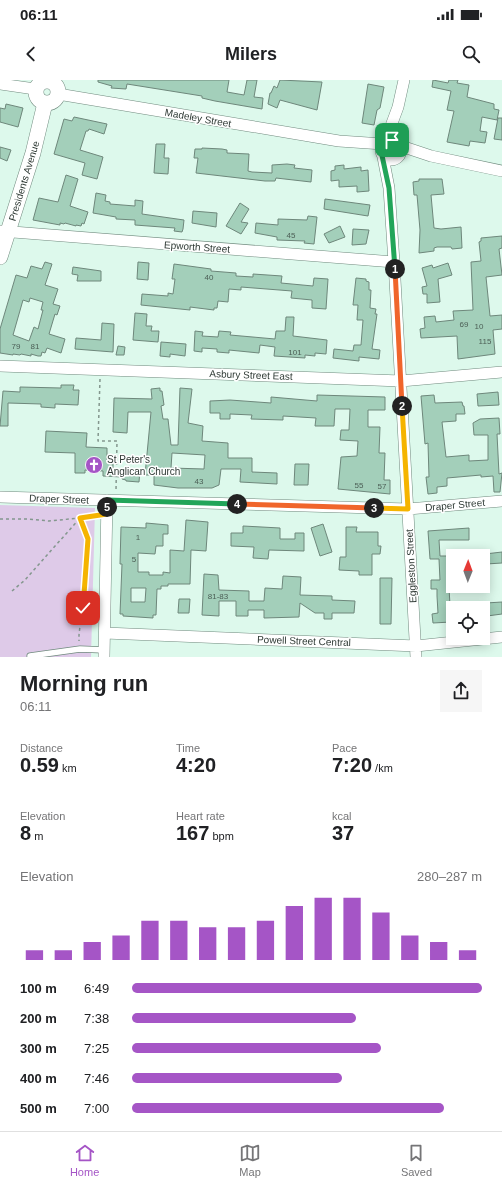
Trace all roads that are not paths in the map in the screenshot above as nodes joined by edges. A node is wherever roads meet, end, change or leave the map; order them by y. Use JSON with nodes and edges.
{"nodes":[{"id":1,"x":49,"y":80,"type":"edge"},
{"id":2,"x":404,"y":80,"type":"edge"},
{"id":3,"x":0,"y":84,"type":"edge"},
{"id":4,"x":35,"y":89,"type":"junction"},
{"id":5,"x":58,"y":94,"type":"junction"},
{"id":6,"x":45,"y":103,"type":"junction"},
{"id":7,"x":398,"y":107,"type":"junction"},
{"id":8,"x":399,"y":144,"type":"junction"},
{"id":9,"x":383,"y":149,"type":"junction"},
{"id":10,"x":430,"y":156,"type":"junction"},
{"id":11,"x":397,"y":159,"type":"junction"},
{"id":12,"x":502,"y":171,"type":"edge"},
{"id":13,"x":389,"y":188,"type":"junction"},
{"id":14,"x":4,"y":231,"type":"edge"},
{"id":15,"x":0,"y":257,"type":"edge"},
{"id":16,"x":394,"y":262,"type":"junction"},
{"id":17,"x":0,"y":366,"type":"edge"},
{"id":18,"x":502,"y":372,"type":"edge"},
{"id":19,"x":400,"y":381,"type":"junction"},
{"id":20,"x":0,"y":497,"type":"edge"},
{"id":21,"x":107,"y":500,"type":"junction"},
{"id":22,"x":502,"y":502,"type":"edge"},
{"id":23,"x":408,"y":509,"type":"junction"},
{"id":24,"x":105,"y":633,"type":"junction"},
{"id":25,"x":502,"y":637,"type":"edge"},
{"id":26,"x":416,"y":651,"type":"edge"},
{"id":27,"x":104,"y":654,"type":"edge"},
{"id":28,"x":30,"y":656,"type":"dead end"}],
"edges":[{"from":1,"to":4,"type":"street"},
{"from":1,"to":5,"type":"street"},
{"from":2,"to":7,"type":"street"},
{"from":3,"to":4,"type":"street"},
{"from":4,"to":6,"type":"street"},
{"from":5,"to":6,"type":"street"},
{"from":5,"to":9,"type":"street","name":"Madeley Street"},
{"from":6,"to":14,"type":"street","name":"Presidents Avenue"},
{"from":7,"to":8,"type":"street"},
{"from":7,"to":9,"type":"street"},
{"from":8,"to":9,"type":"street"},
{"from":8,"to":10,"type":"street"},
{"from":8,"to":11,"type":"street"},
{"from":9,"to":11,"type":"street"},
{"from":9,"to":13,"type":"street","name":"Eggleston Street"},
{"from":10,"to":11,"type":"street"},
{"from":10,"to":12,"type":"street"},
{"from":11,"to":13,"type":"street","name":"Eggleston Street"},
{"from":13,"to":16,"type":"street","name":"Eggleston Street"},
{"from":14,"to":15,"type":"street","name":"Presidents Avenue"},
{"from":14,"to":16,"type":"street","name":"Epworth Street"},
{"from":16,"to":19,"type":"street","name":"Eggleston Street"},
{"from":17,"to":19,"type":"street","name":"Asbury Street East"},
{"from":18,"to":19,"type":"street","name":"Asbury Street East"},
{"from":19,"to":23,"type":"street","name":"Eggleston Street"},
{"from":20,"to":21,"type":"street","name":"Draper Street"},
{"from":21,"to":23,"type":"street","name":"Draper Street"},
{"from":21,"to":24,"type":"street"},
{"from":22,"to":23,"type":"street","name":"Draper Street"},
{"from":23,"to":26,"type":"street","name":"Eggleston Street"},
{"from":24,"to":26,"type":"street","name":"Powell Street Central"},
{"from":24,"to":27,"type":"street"},
{"from":25,"to":26,"type":"street","name":"Powell Street Central"},
{"from":27,"to":28,"type":"lane"}]}
